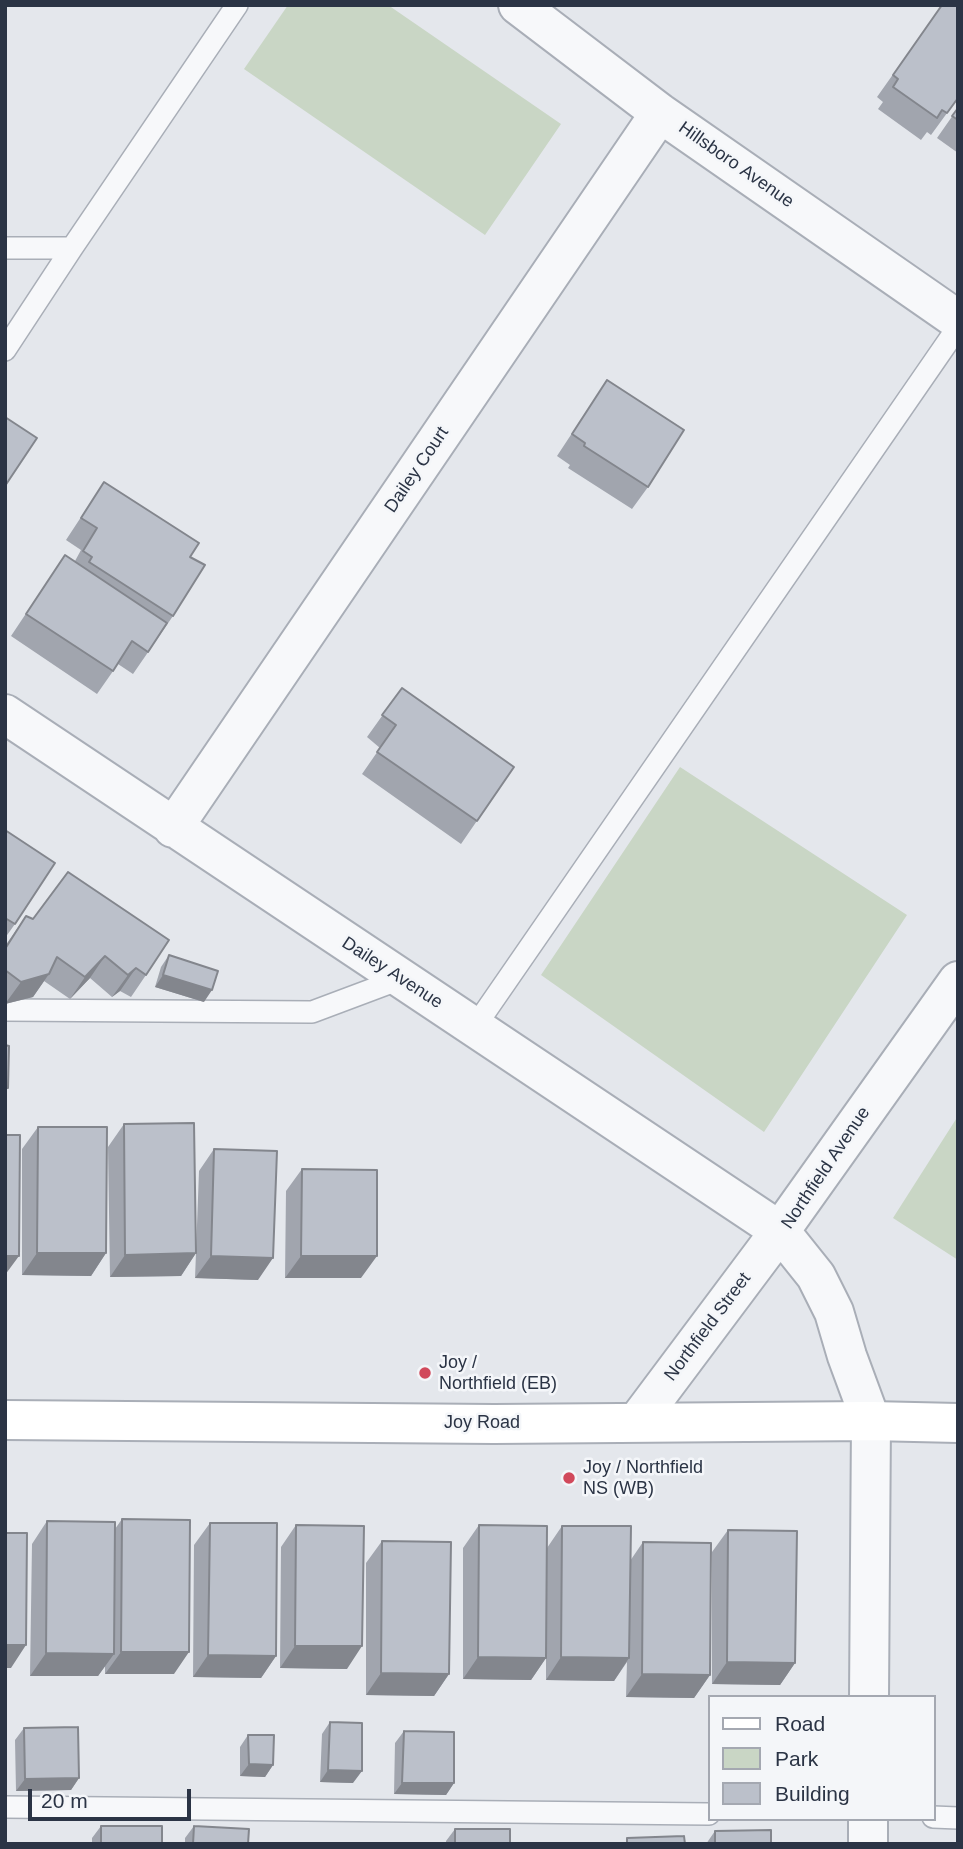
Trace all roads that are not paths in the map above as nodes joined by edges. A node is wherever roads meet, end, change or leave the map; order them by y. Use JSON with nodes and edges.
{"nodes":[{"id":1,"x":237,"y":5,"type":"edge"},
{"id":2,"x":518,"y":5,"type":"edge"},
{"id":3,"x":660,"y":113,"type":"junction"},
{"id":4,"x":5,"y":248,"type":"edge"},
{"id":5,"x":72,"y":248,"type":"junction"},
{"id":6,"x":958,"y":320,"type":"edge"},
{"id":7,"x":958,"y":327,"type":"edge"},
{"id":8,"x":5,"y":351,"type":"edge"},
{"id":9,"x":5,"y":714,"type":"edge"},
{"id":10,"x":173,"y":828,"type":"junction"},
{"id":11,"x":400,"y":979,"type":"junction"},
{"id":12,"x":958,"y":981,"type":"edge"},
{"id":13,"x":5,"y":1010,"type":"edge"},
{"id":14,"x":474,"y":1028,"type":"junction"},
{"id":15,"x":780,"y":1231,"type":"junction"},
{"id":16,"x":5,"y":1420,"type":"edge"},
{"id":17,"x":871,"y":1421,"type":"junction"},
{"id":18,"x":637,"y":1422,"type":"junction"},
{"id":19,"x":958,"y":1423,"type":"edge"},
{"id":20,"x":869,"y":1695,"type":"edge"},
{"id":21,"x":5,"y":1807,"type":"edge"},
{"id":22,"x":708,"y":1814,"type":"edge"},
{"id":23,"x":935,"y":1817,"type":"edge"},
{"id":24,"x":958,"y":1818,"type":"edge"},
{"id":25,"x":868,"y":1821,"type":"edge"},
{"id":26,"x":868,"y":1844,"type":"edge"}],
"edges":[{"from":1,"to":5,"type":"lane"},
{"from":2,"to":3,"type":"street","name":"Hillsboro Avenue"},
{"from":3,"to":6,"type":"street","name":"Hillsboro Avenue"},
{"from":3,"to":10,"type":"street","name":"Dailey Court"},
{"from":4,"to":5,"type":"lane"},
{"from":5,"to":8,"type":"lane"},
{"from":7,"to":14,"type":"lane"},
{"from":9,"to":10,"type":"street","name":"Dailey Avenue"},
{"from":10,"to":11,"type":"street","name":"Dailey Avenue"},
{"from":11,"to":13,"type":"lane"},
{"from":11,"to":14,"type":"street","name":"Dailey Avenue"},
{"from":12,"to":15,"type":"street","name":"Northfield Avenue"},
{"from":14,"to":15,"type":"street","name":"Dailey Avenue"},
{"from":15,"to":17,"type":"street","name":"Northfield Avenue"},
{"from":15,"to":18,"type":"street","name":"Northfield Street"},
{"from":16,"to":18,"type":"street","name":"Joy Road"},
{"from":17,"to":18,"type":"street","name":"Joy Road"},
{"from":17,"to":19,"type":"street","name":"Joy Road"},
{"from":17,"to":20,"type":"street","name":"Northfield Avenue"},
{"from":21,"to":22,"type":"lane"},
{"from":23,"to":24,"type":"lane"},
{"from":25,"to":26,"type":"street"}]}
